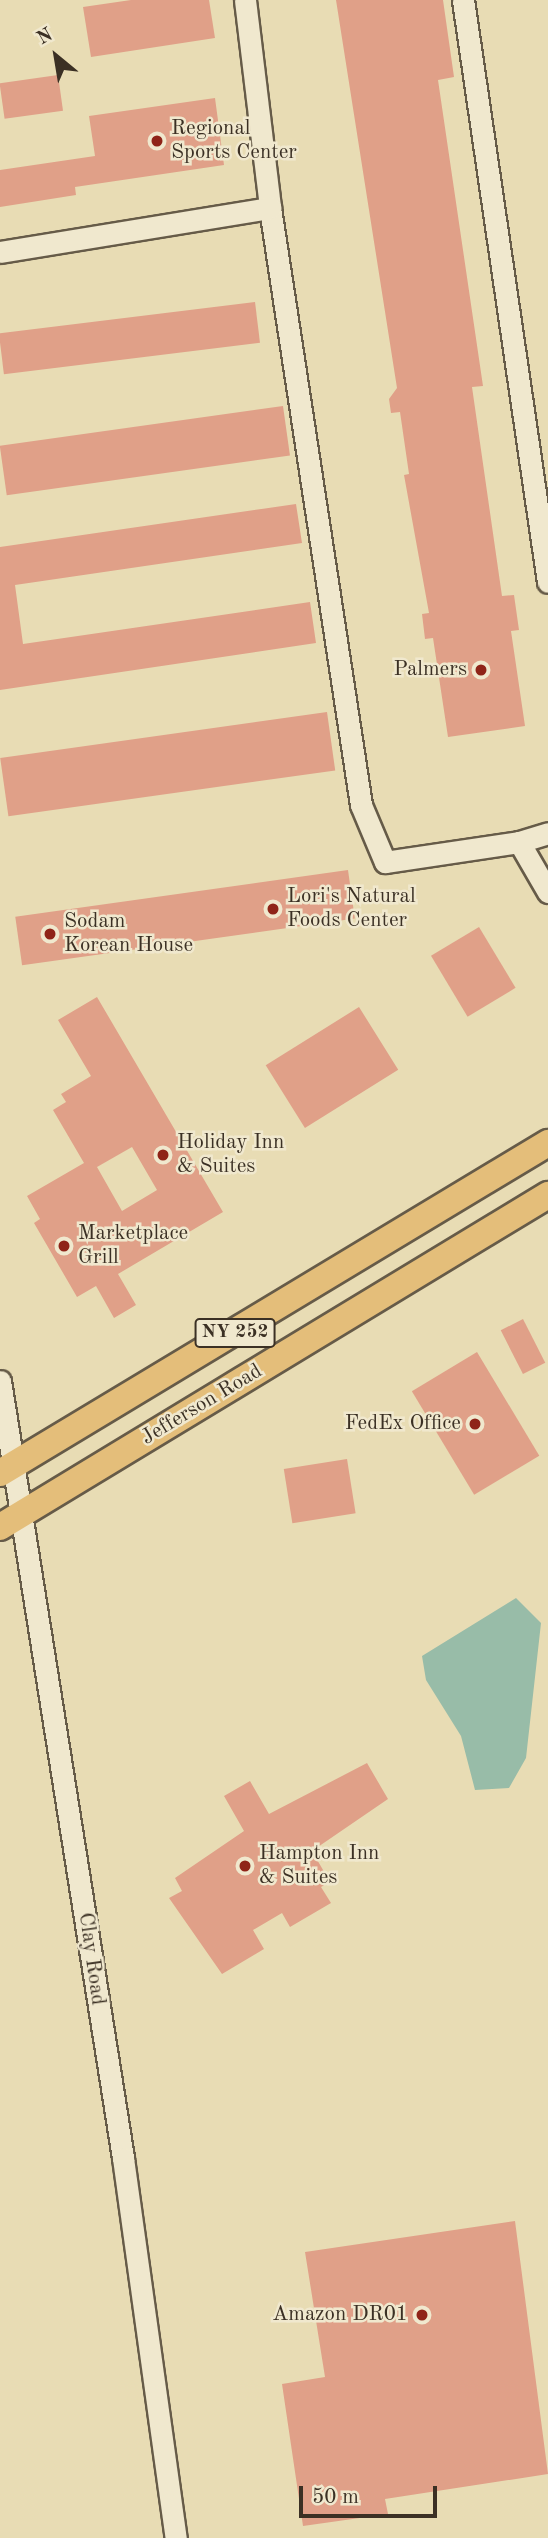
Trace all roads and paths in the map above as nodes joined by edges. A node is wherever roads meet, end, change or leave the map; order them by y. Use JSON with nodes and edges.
{"nodes":[{"id":1,"x":245,"y":0,"type":"edge"},
{"id":2,"x":463,"y":0,"type":"edge"},
{"id":3,"x":270,"y":208,"type":"junction"},
{"id":4,"x":0,"y":252,"type":"edge"},
{"id":5,"x":548,"y":582,"type":"edge"},
{"id":6,"x":548,"y":832,"type":"edge"},
{"id":7,"x":519,"y":842,"type":"junction"},
{"id":8,"x":548,"y":892,"type":"edge"},
{"id":9,"x":548,"y":1143,"type":"edge"},
{"id":10,"x":548,"y":1195,"type":"edge"},
{"id":11,"x":0,"y":1381,"type":"edge"},
{"id":12,"x":7,"y":1469,"type":"edge"},
{"id":13,"x":10,"y":1521,"type":"edge"},
{"id":14,"x":176,"y":2538,"type":"edge"}],
"edges":[{"from":1,"to":3,"type":"street"},
{"from":2,"to":5,"type":"street"},
{"from":3,"to":4,"type":"street"},
{"from":3,"to":7,"type":"street"},
{"from":6,"to":7,"type":"street"},
{"from":7,"to":8,"type":"street"},
{"from":9,"to":12,"type":"main road","number":"NY 252"},
{"from":10,"to":13,"type":"main road","name":"Jefferson Road","number":"NY 252"},
{"from":11,"to":12,"type":"street","name":"Clay Road"},
{"from":12,"to":13,"type":"street","name":"Clay Road"},
{"from":13,"to":14,"type":"street","name":"Clay Road"}]}
